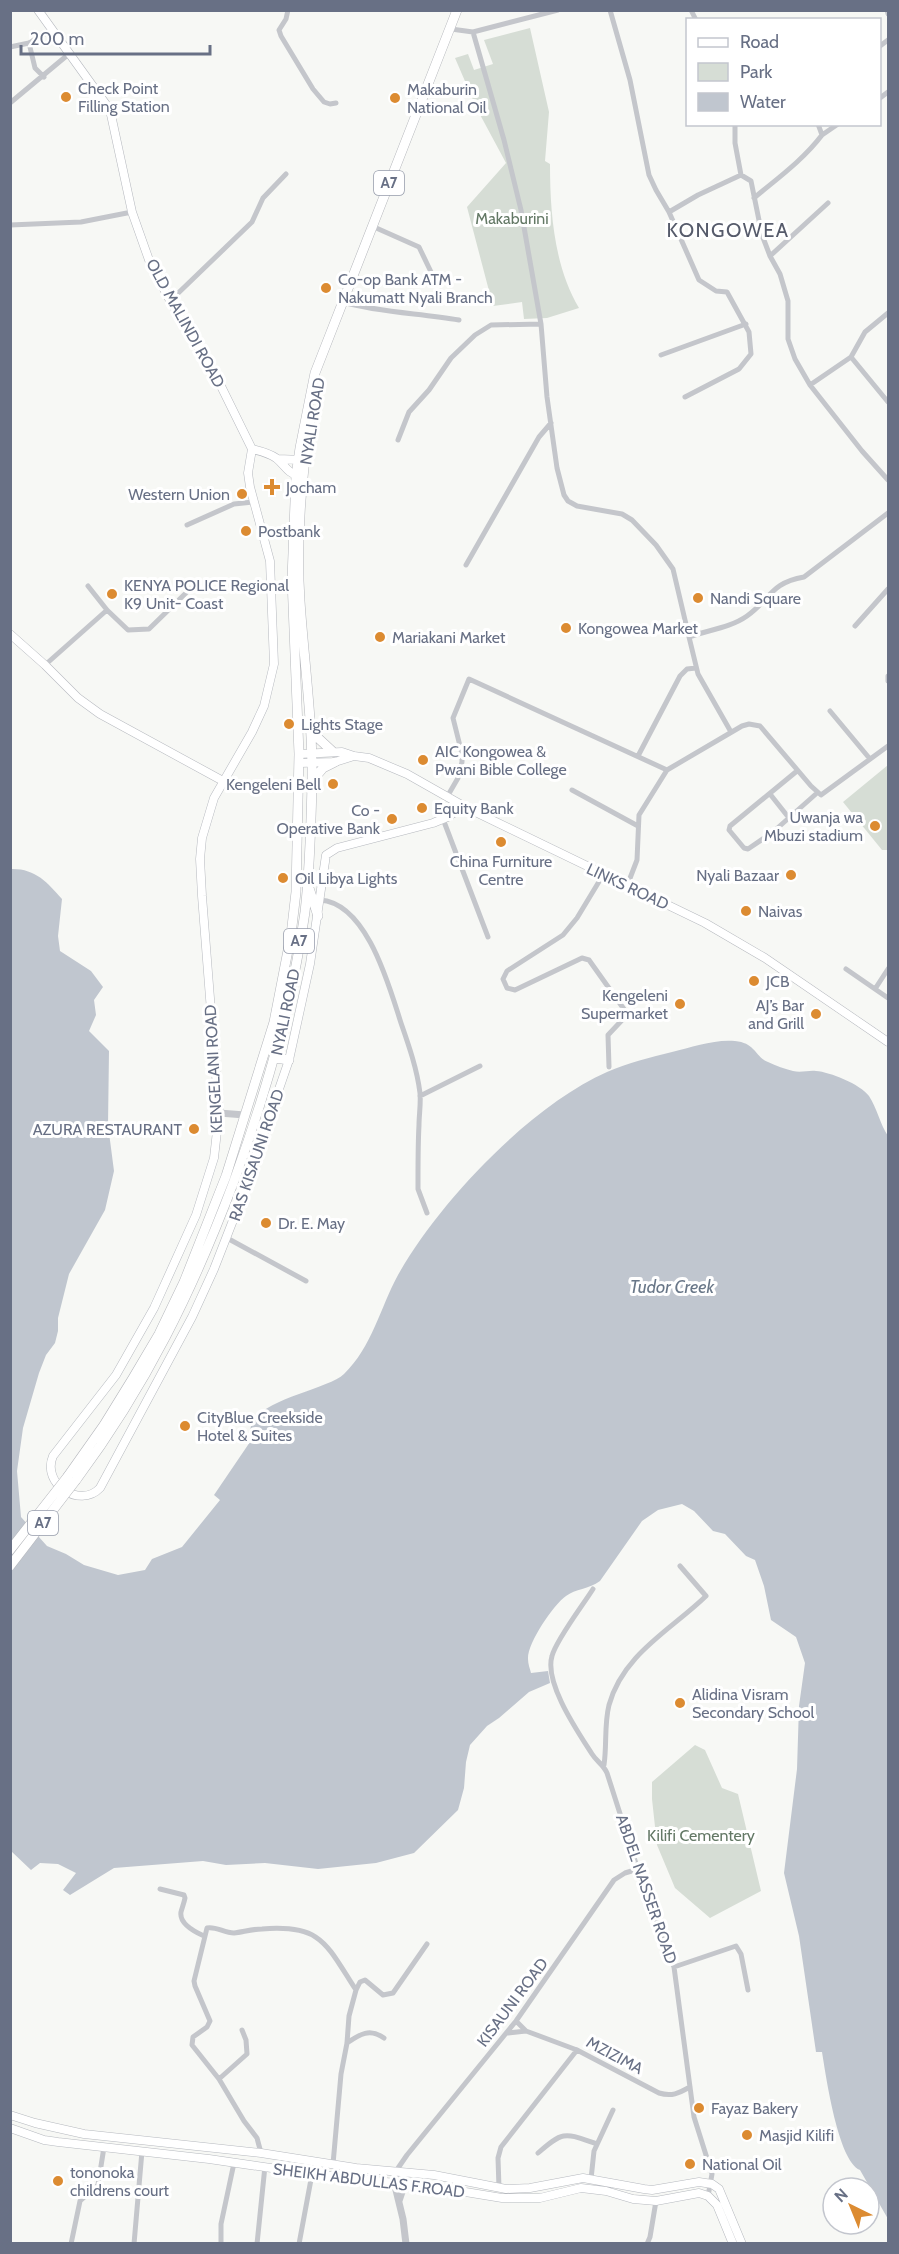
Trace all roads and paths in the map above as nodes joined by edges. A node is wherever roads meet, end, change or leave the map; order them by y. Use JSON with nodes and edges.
{"nodes":[{"id":1,"x":38,"y":10,"type":"edge"},
{"id":2,"x":288,"y":10,"type":"edge"},
{"id":3,"x":458,"y":10,"type":"edge"},
{"id":4,"x":558,"y":10,"type":"edge"},
{"id":5,"x":610,"y":10,"type":"edge"},
{"id":6,"x":451,"y":29,"type":"junction"},
{"id":7,"x":51,"y":30,"type":"junction"},
{"id":8,"x":473,"y":32,"type":"junction"},
{"id":9,"x":29,"y":43,"type":"junction"},
{"id":10,"x":10,"y":47,"type":"edge"},
{"id":11,"x":70,"y":53,"type":"junction"},
{"id":12,"x":44,"y":77,"type":"junction"},
{"id":13,"x":336,"y":103,"type":"dead end"},
{"id":14,"x":10,"y":104,"type":"edge"},
{"id":15,"x":735,"y":126,"type":"edge"},
{"id":16,"x":819,"y":126,"type":"edge"},
{"id":17,"x":835,"y":126,"type":"edge"},
{"id":18,"x":822,"y":135,"type":"junction"},
{"id":19,"x":286,"y":174,"type":"dead end"},
{"id":20,"x":741,"y":175,"type":"junction"},
{"id":21,"x":754,"y":198,"type":"junction"},
{"id":22,"x":828,"y":203,"type":"dead end"},
{"id":23,"x":132,"y":212,"type":"junction"},
{"id":24,"x":669,"y":212,"type":"junction"},
{"id":25,"x":10,"y":217,"type":"edge"},
{"id":26,"x":12,"y":224,"type":"edge"},
{"id":27,"x":374,"y":226,"type":"junction"},
{"id":28,"x":770,"y":256,"type":"junction"},
{"id":29,"x":432,"y":274,"type":"dead end"},
{"id":30,"x":171,"y":300,"type":"junction"},
{"id":31,"x":343,"y":302,"type":"junction"},
{"id":32,"x":888,"y":313,"type":"edge"},
{"id":33,"x":459,"y":320,"type":"dead end"},
{"id":34,"x":541,"y":324,"type":"junction"},
{"id":35,"x":746,"y":324,"type":"junction"},
{"id":36,"x":661,"y":356,"type":"dead end"},
{"id":37,"x":851,"y":357,"type":"junction"},
{"id":38,"x":810,"y":385,"type":"junction"},
{"id":39,"x":685,"y":397,"type":"dead end"},
{"id":40,"x":888,"y":402,"type":"edge"},
{"id":41,"x":551,"y":423,"type":"junction"},
{"id":42,"x":398,"y":440,"type":"dead end"},
{"id":43,"x":252,"y":448,"type":"junction"},
{"id":44,"x":278,"y":459,"type":"junction"},
{"id":45,"x":301,"y":460,"type":"junction"},
{"id":46,"x":300,"y":476,"type":"junction"},
{"id":47,"x":888,"y":477,"type":"edge"},
{"id":48,"x":253,"y":502,"type":"junction"},
{"id":49,"x":888,"y":513,"type":"edge"},
{"id":50,"x":187,"y":525,"type":"dead end"},
{"id":51,"x":466,"y":565,"type":"dead end"},
{"id":52,"x":88,"y":586,"type":"dead end"},
{"id":53,"x":190,"y":589,"type":"dead end"},
{"id":54,"x":888,"y":589,"type":"edge"},
{"id":55,"x":107,"y":609,"type":"junction"},
{"id":56,"x":855,"y":626,"type":"dead end"},
{"id":57,"x":10,"y":634,"type":"edge"},
{"id":58,"x":690,"y":637,"type":"junction"},
{"id":59,"x":45,"y":664,"type":"junction"},
{"id":60,"x":696,"y":668,"type":"junction"},
{"id":61,"x":830,"y":711,"type":"dead end"},
{"id":62,"x":310,"y":724,"type":"junction"},
{"id":63,"x":731,"y":732,"type":"junction"},
{"id":64,"x":888,"y":746,"type":"edge"},
{"id":65,"x":332,"y":751,"type":"junction"},
{"id":66,"x":354,"y":756,"type":"junction"},
{"id":67,"x":638,"y":756,"type":"junction"},
{"id":68,"x":311,"y":758,"type":"junction"},
{"id":69,"x":299,"y":759,"type":"junction"},
{"id":70,"x":870,"y":759,"type":"junction"},
{"id":71,"x":335,"y":762,"type":"junction"},
{"id":72,"x":667,"y":770,"type":"junction"},
{"id":73,"x":797,"y":771,"type":"junction"},
{"id":74,"x":223,"y":781,"type":"junction"},
{"id":75,"x":312,"y":781,"type":"junction"},
{"id":76,"x":572,"y":790,"type":"dead end"},
{"id":77,"x":817,"y":793,"type":"junction"},
{"id":78,"x":770,"y":794,"type":"junction"},
{"id":79,"x":447,"y":797,"type":"junction"},
{"id":80,"x":456,"y":802,"type":"junction"},
{"id":81,"x":466,"y":808,"type":"junction"},
{"id":82,"x":446,"y":818,"type":"junction"},
{"id":83,"x":789,"y":818,"type":"junction"},
{"id":84,"x":638,"y":826,"type":"junction"},
{"id":85,"x":603,"y":875,"type":"junction"},
{"id":86,"x":307,"y":883,"type":"junction"},
{"id":87,"x":627,"y":886,"type":"junction"},
{"id":88,"x":320,"y":900,"type":"junction"},
{"id":89,"x":318,"y":916,"type":"junction"},
{"id":90,"x":488,"y":937,"type":"dead end"},
{"id":91,"x":846,"y":969,"type":"dead end"},
{"id":92,"x":888,"y":969,"type":"edge"},
{"id":93,"x":875,"y":989,"type":"junction"},
{"id":94,"x":888,"y":998,"type":"edge"},
{"id":95,"x":888,"y":1042,"type":"edge"},
{"id":96,"x":275,"y":1058,"type":"junction"},
{"id":97,"x":289,"y":1060,"type":"junction"},
{"id":98,"x":480,"y":1066,"type":"dead end"},
{"id":99,"x":609,"y":1067,"type":"dead end"},
{"id":100,"x":420,"y":1096,"type":"junction"},
{"id":101,"x":219,"y":1113,"type":"junction"},
{"id":102,"x":245,"y":1116,"type":"junction"},
{"id":103,"x":427,"y":1213,"type":"dead end"},
{"id":104,"x":227,"y":1238,"type":"junction"},
{"id":105,"x":306,"y":1281,"type":"dead end"},
{"id":106,"x":72,"y":1478,"type":"junction"},
{"id":107,"x":100,"y":1488,"type":"joint"},
{"id":108,"x":10,"y":1550,"type":"edge"},
{"id":109,"x":10,"y":1566,"type":"edge"},
{"id":110,"x":680,"y":1566,"type":"dead end"},
{"id":111,"x":593,"y":1588,"type":"dead end"},
{"id":112,"x":604,"y":1765,"type":"junction"},
{"id":113,"x":638,"y":1869,"type":"junction"},
{"id":114,"x":160,"y":1889,"type":"dead end"},
{"id":115,"x":204,"y":1936,"type":"junction"},
{"id":116,"x":427,"y":1944,"type":"dead end"},
{"id":117,"x":674,"y":1967,"type":"junction"},
{"id":118,"x":356,"y":1990,"type":"junction"},
{"id":119,"x":748,"y":1990,"type":"dead end"},
{"id":120,"x":516,"y":2021,"type":"junction"},
{"id":121,"x":242,"y":2030,"type":"dead end"},
{"id":122,"x":526,"y":2031,"type":"junction"},
{"id":123,"x":508,"y":2032,"type":"junction"},
{"id":124,"x":384,"y":2038,"type":"dead end"},
{"id":125,"x":347,"y":2043,"type":"junction"},
{"id":126,"x":577,"y":2050,"type":"junction"},
{"id":127,"x":219,"y":2079,"type":"junction"},
{"id":128,"x":690,"y":2087,"type":"junction"},
{"id":129,"x":613,"y":2110,"type":"dead end"},
{"id":130,"x":10,"y":2115,"type":"edge"},
{"id":131,"x":10,"y":2128,"type":"edge"},
{"id":132,"x":597,"y":2144,"type":"junction"},
{"id":133,"x":104,"y":2147,"type":"junction"},
{"id":134,"x":142,"y":2151,"type":"junction"},
{"id":135,"x":261,"y":2153,"type":"junction"},
{"id":136,"x":538,"y":2153,"type":"dead end"},
{"id":137,"x":406,"y":2155,"type":"junction"},
{"id":138,"x":234,"y":2163,"type":"junction"},
{"id":139,"x":333,"y":2164,"type":"junction"},
{"id":140,"x":265,"y":2166,"type":"junction"},
{"id":141,"x":396,"y":2171,"type":"junction"},
{"id":142,"x":406,"y":2172,"type":"junction"},
{"id":143,"x":312,"y":2174,"type":"junction"},
{"id":144,"x":591,"y":2179,"type":"junction"},
{"id":145,"x":394,"y":2182,"type":"junction"},
{"id":146,"x":405,"y":2183,"type":"junction"},
{"id":147,"x":711,"y":2184,"type":"junction"},
{"id":148,"x":499,"y":2188,"type":"junction"},
{"id":149,"x":708,"y":2196,"type":"junction"},
{"id":150,"x":399,"y":2200,"type":"junction"},
{"id":151,"x":657,"y":2201,"type":"junction"},
{"id":152,"x":71,"y":2244,"type":"edge"},
{"id":153,"x":134,"y":2244,"type":"edge"},
{"id":154,"x":221,"y":2244,"type":"edge"},
{"id":155,"x":257,"y":2244,"type":"edge"},
{"id":156,"x":299,"y":2244,"type":"edge"},
{"id":157,"x":406,"y":2244,"type":"edge"},
{"id":158,"x":647,"y":2244,"type":"edge"},
{"id":159,"x":733,"y":2244,"type":"edge"},
{"id":160,"x":742,"y":2244,"type":"edge"}],
"edges":[{"from":1,"to":7,"type":"main road","name":"OLD MALINDI ROAD"},
{"from":2,"to":13,"type":"street"},
{"from":3,"to":6,"type":"highway","name":"NYALI ROAD","number":"A7"},
{"from":4,"to":8,"type":"street"},
{"from":5,"to":24,"type":"street"},
{"from":6,"to":8,"type":"street"},
{"from":6,"to":27,"type":"highway","name":"NYALI ROAD","number":"A7"},
{"from":7,"to":9,"type":"street"},
{"from":7,"to":11,"type":"main road","name":"OLD MALINDI ROAD"},
{"from":8,"to":34,"type":"street"},
{"from":9,"to":10,"type":"street"},
{"from":9,"to":12,"type":"street"},
{"from":11,"to":12,"type":"street"},
{"from":11,"to":23,"type":"main road","name":"OLD MALINDI ROAD"},
{"from":12,"to":14,"type":"street"},
{"from":15,"to":20,"type":"street"},
{"from":16,"to":18,"type":"street"},
{"from":17,"to":18,"type":"street"},
{"from":18,"to":21,"type":"street"},
{"from":19,"to":30,"type":"street"},
{"from":20,"to":21,"type":"street"},
{"from":20,"to":24,"type":"street"},
{"from":21,"to":28,"type":"street"},
{"from":22,"to":28,"type":"street"},
{"from":23,"to":26,"type":"street"},
{"from":23,"to":30,"type":"main road","name":"OLD MALINDI ROAD"},
{"from":24,"to":35,"type":"street"},
{"from":25,"to":26,"type":"street"},
{"from":27,"to":29,"type":"street"},
{"from":27,"to":31,"type":"highway","name":"NYALI ROAD","number":"A7"},
{"from":28,"to":38,"type":"street"},
{"from":30,"to":43,"type":"main road","name":"OLD MALINDI ROAD"},
{"from":31,"to":33,"type":"street"},
{"from":31,"to":45,"type":"highway","name":"NYALI ROAD","number":"A7"},
{"from":32,"to":37,"type":"street"},
{"from":34,"to":41,"type":"street"},
{"from":34,"to":42,"type":"street"},
{"from":35,"to":36,"type":"street"},
{"from":35,"to":39,"type":"street"},
{"from":37,"to":38,"type":"street"},
{"from":37,"to":40,"type":"street"},
{"from":38,"to":47,"type":"street"},
{"from":41,"to":51,"type":"street"},
{"from":41,"to":58,"type":"street"},
{"from":43,"to":44,"type":"main road"},
{"from":43,"to":48,"type":"main road","name":"KENGELANI ROAD"},
{"from":44,"to":45,"type":"main road"},
{"from":44,"to":46,"type":"main road"},
{"from":45,"to":46,"type":"highway","name":"NYALI ROAD","number":"A7"},
{"from":46,"to":62,"type":"highway","name":"NYALI ROAD","number":"A7"},
{"from":46,"to":69,"type":"highway","name":"NYALI ROAD","number":"A7"},
{"from":48,"to":50,"type":"street"},
{"from":48,"to":74,"type":"main road","name":"KENGELANI ROAD"},
{"from":49,"to":58,"type":"street"},
{"from":52,"to":55,"type":"street"},
{"from":53,"to":55,"type":"street"},
{"from":54,"to":56,"type":"street"},
{"from":55,"to":59,"type":"street"},
{"from":57,"to":59,"type":"main road"},
{"from":58,"to":60,"type":"street"},
{"from":59,"to":74,"type":"main road"},
{"from":60,"to":63,"type":"street"},
{"from":60,"to":67,"type":"street"},
{"from":61,"to":70,"type":"street"},
{"from":62,"to":65,"type":"highway"},
{"from":62,"to":68,"type":"highway","name":"NYALI ROAD","number":"A7"},
{"from":63,"to":72,"type":"street"},
{"from":63,"to":73,"type":"street"},
{"from":64,"to":70,"type":"street"},
{"from":65,"to":66,"type":"main road","name":"LINKS ROAD"},
{"from":65,"to":68,"type":"main road","name":"LINKS ROAD"},
{"from":66,"to":71,"type":"main road","name":"LINKS ROAD"},
{"from":66,"to":79,"type":"main road","name":"LINKS ROAD"},
{"from":67,"to":72,"type":"street"},
{"from":67,"to":79,"type":"street"},
{"from":68,"to":69,"type":"main road","name":"LINKS ROAD"},
{"from":68,"to":71,"type":"main road","name":"LINKS ROAD"},
{"from":68,"to":75,"type":"highway","name":"NYALI ROAD","number":"A7"},
{"from":69,"to":102,"type":"highway","name":"NYALI ROAD","number":"A7"},
{"from":70,"to":77,"type":"street"},
{"from":71,"to":75,"type":"highway"},
{"from":72,"to":84,"type":"street"},
{"from":73,"to":77,"type":"street"},
{"from":73,"to":78,"type":"street"},
{"from":74,"to":101,"type":"main road","name":"KENGELANI ROAD"},
{"from":75,"to":86,"type":"highway","name":"NYALI ROAD","number":"A7"},
{"from":76,"to":84,"type":"street"},
{"from":77,"to":83,"type":"street"},
{"from":78,"to":83,"type":"street"},
{"from":78,"to":83,"type":"street"},
{"from":79,"to":80,"type":"main road","name":"LINKS ROAD"},
{"from":80,"to":81,"type":"main road","name":"LINKS ROAD"},
{"from":80,"to":82,"type":"street"},
{"from":81,"to":82,"type":"street","name":"RAS KISAUNI ROAD"},
{"from":81,"to":85,"type":"main road","name":"LINKS ROAD"},
{"from":82,"to":88,"type":"main road","name":"RAS KISAUNI ROAD"},
{"from":82,"to":90,"type":"street"},
{"from":84,"to":87,"type":"street"},
{"from":85,"to":87,"type":"main road","name":"LINKS ROAD"},
{"from":85,"to":99,"type":"street"},
{"from":86,"to":89,"type":"highway"},
{"from":86,"to":96,"type":"highway","name":"NYALI ROAD","number":"A7"},
{"from":87,"to":95,"type":"main road","name":"LINKS ROAD"},
{"from":88,"to":89,"type":"main road","name":"RAS KISAUNI ROAD"},
{"from":88,"to":100,"type":"street"},
{"from":89,"to":97,"type":"main road","name":"RAS KISAUNI ROAD"},
{"from":91,"to":93,"type":"street"},
{"from":92,"to":93,"type":"street"},
{"from":93,"to":94,"type":"street"},
{"from":96,"to":97,"type":"highway"},
{"from":96,"to":106,"type":"highway","name":"NYALI ROAD","number":"A7"},
{"from":97,"to":104,"type":"main road","name":"RAS KISAUNI ROAD"},
{"from":98,"to":100,"type":"street"},
{"from":100,"to":103,"type":"street"},
{"from":101,"to":102,"type":"street"},
{"from":101,"to":107,"type":"main road","name":"KENGELANI ROAD"},
{"from":102,"to":106,"type":"highway","name":"NYALI ROAD","number":"A7"},
{"from":104,"to":105,"type":"street"},
{"from":104,"to":107,"type":"main road","name":"RAS KISAUNI ROAD"},
{"from":106,"to":108,"type":"highway","number":"A7","bridge":true},
{"from":106,"to":109,"type":"highway","number":"A7","bridge":true},
{"from":110,"to":112,"type":"street"},
{"from":111,"to":112,"type":"street","name":"ABDEL NASSER ROAD"},
{"from":112,"to":113,"type":"street","name":"ABDEL NASSER ROAD"},
{"from":113,"to":117,"type":"street","name":"ABDEL NASSER ROAD"},
{"from":113,"to":120,"type":"street","name":"KISAUNI ROAD"},
{"from":114,"to":115,"type":"street"},
{"from":115,"to":118,"type":"street"},
{"from":115,"to":127,"type":"street"},
{"from":116,"to":118,"type":"street"},
{"from":117,"to":119,"type":"street"},
{"from":117,"to":128,"type":"street","name":"ABDEL NASSER ROAD"},
{"from":118,"to":125,"type":"street"},
{"from":120,"to":122,"type":"street"},
{"from":120,"to":123,"type":"street","name":"KISAUNI ROAD"},
{"from":121,"to":127,"type":"street"},
{"from":122,"to":123,"type":"street"},
{"from":122,"to":126,"type":"street","name":"MZIZIMA"},
{"from":123,"to":137,"type":"street","name":"KISAUNI ROAD"},
{"from":124,"to":125,"type":"street"},
{"from":125,"to":139,"type":"street"},
{"from":126,"to":128,"type":"street","name":"MZIZIMA"},
{"from":126,"to":148,"type":"street"},
{"from":127,"to":135,"type":"street"},
{"from":128,"to":147,"type":"street","name":"ABDEL NASSER ROAD"},
{"from":129,"to":132,"type":"street"},
{"from":130,"to":135,"type":"main road","name":"SHEIKH ABDULLAS F.ROAD"},
{"from":131,"to":133,"type":"main road","name":"SHEIKH ABDULLAS F.ROAD"},
{"from":132,"to":136,"type":"street"},
{"from":132,"to":144,"type":"street"},
{"from":133,"to":134,"type":"main road","name":"SHEIKH ABDULLAS F.ROAD"},
{"from":133,"to":152,"type":"street"},
{"from":134,"to":138,"type":"main road","name":"SHEIKH ABDULLAS F.ROAD"},
{"from":134,"to":153,"type":"street"},
{"from":135,"to":139,"type":"main road","name":"SHEIKH ABDULLAS F.ROAD"},
{"from":137,"to":141,"type":"street","name":"KISAUNI ROAD"},
{"from":137,"to":142,"type":"street"},
{"from":138,"to":140,"type":"main road","name":"SHEIKH ABDULLAS F.ROAD"},
{"from":138,"to":154,"type":"street"},
{"from":139,"to":141,"type":"main road","name":"SHEIKH ABDULLAS F.ROAD"},
{"from":140,"to":143,"type":"main road","name":"SHEIKH ABDULLAS F.ROAD"},
{"from":140,"to":155,"type":"street"},
{"from":141,"to":142,"type":"main road","name":"SHEIKH ABDULLAS F.ROAD"},
{"from":141,"to":145,"type":"street"},
{"from":142,"to":146,"type":"street"},
{"from":142,"to":148,"type":"main road","name":"SHEIKH ABDULLAS F.ROAD"},
{"from":143,"to":145,"type":"main road","name":"SHEIKH ABDULLAS F.ROAD"},
{"from":143,"to":156,"type":"street"},
{"from":144,"to":147,"type":"main road","name":"SHEIKH ABDULLAS F.ROAD"},
{"from":144,"to":148,"type":"main road","name":"SHEIKH ABDULLAS F.ROAD"},
{"from":145,"to":146,"type":"main road","name":"SHEIKH ABDULLAS F.ROAD"},
{"from":145,"to":150,"type":"street"},
{"from":146,"to":150,"type":"street"},
{"from":146,"to":151,"type":"main road","name":"SHEIKH ABDULLAS F.ROAD"},
{"from":147,"to":149,"type":"street"},
{"from":147,"to":160,"type":"main road","name":"ABDEL NASSER ROAD"},
{"from":149,"to":151,"type":"main road","name":"SHEIKH ABDULLAS F.ROAD"},
{"from":149,"to":159,"type":"main road"},
{"from":150,"to":157,"type":"street"},
{"from":151,"to":158,"type":"street"}]}
